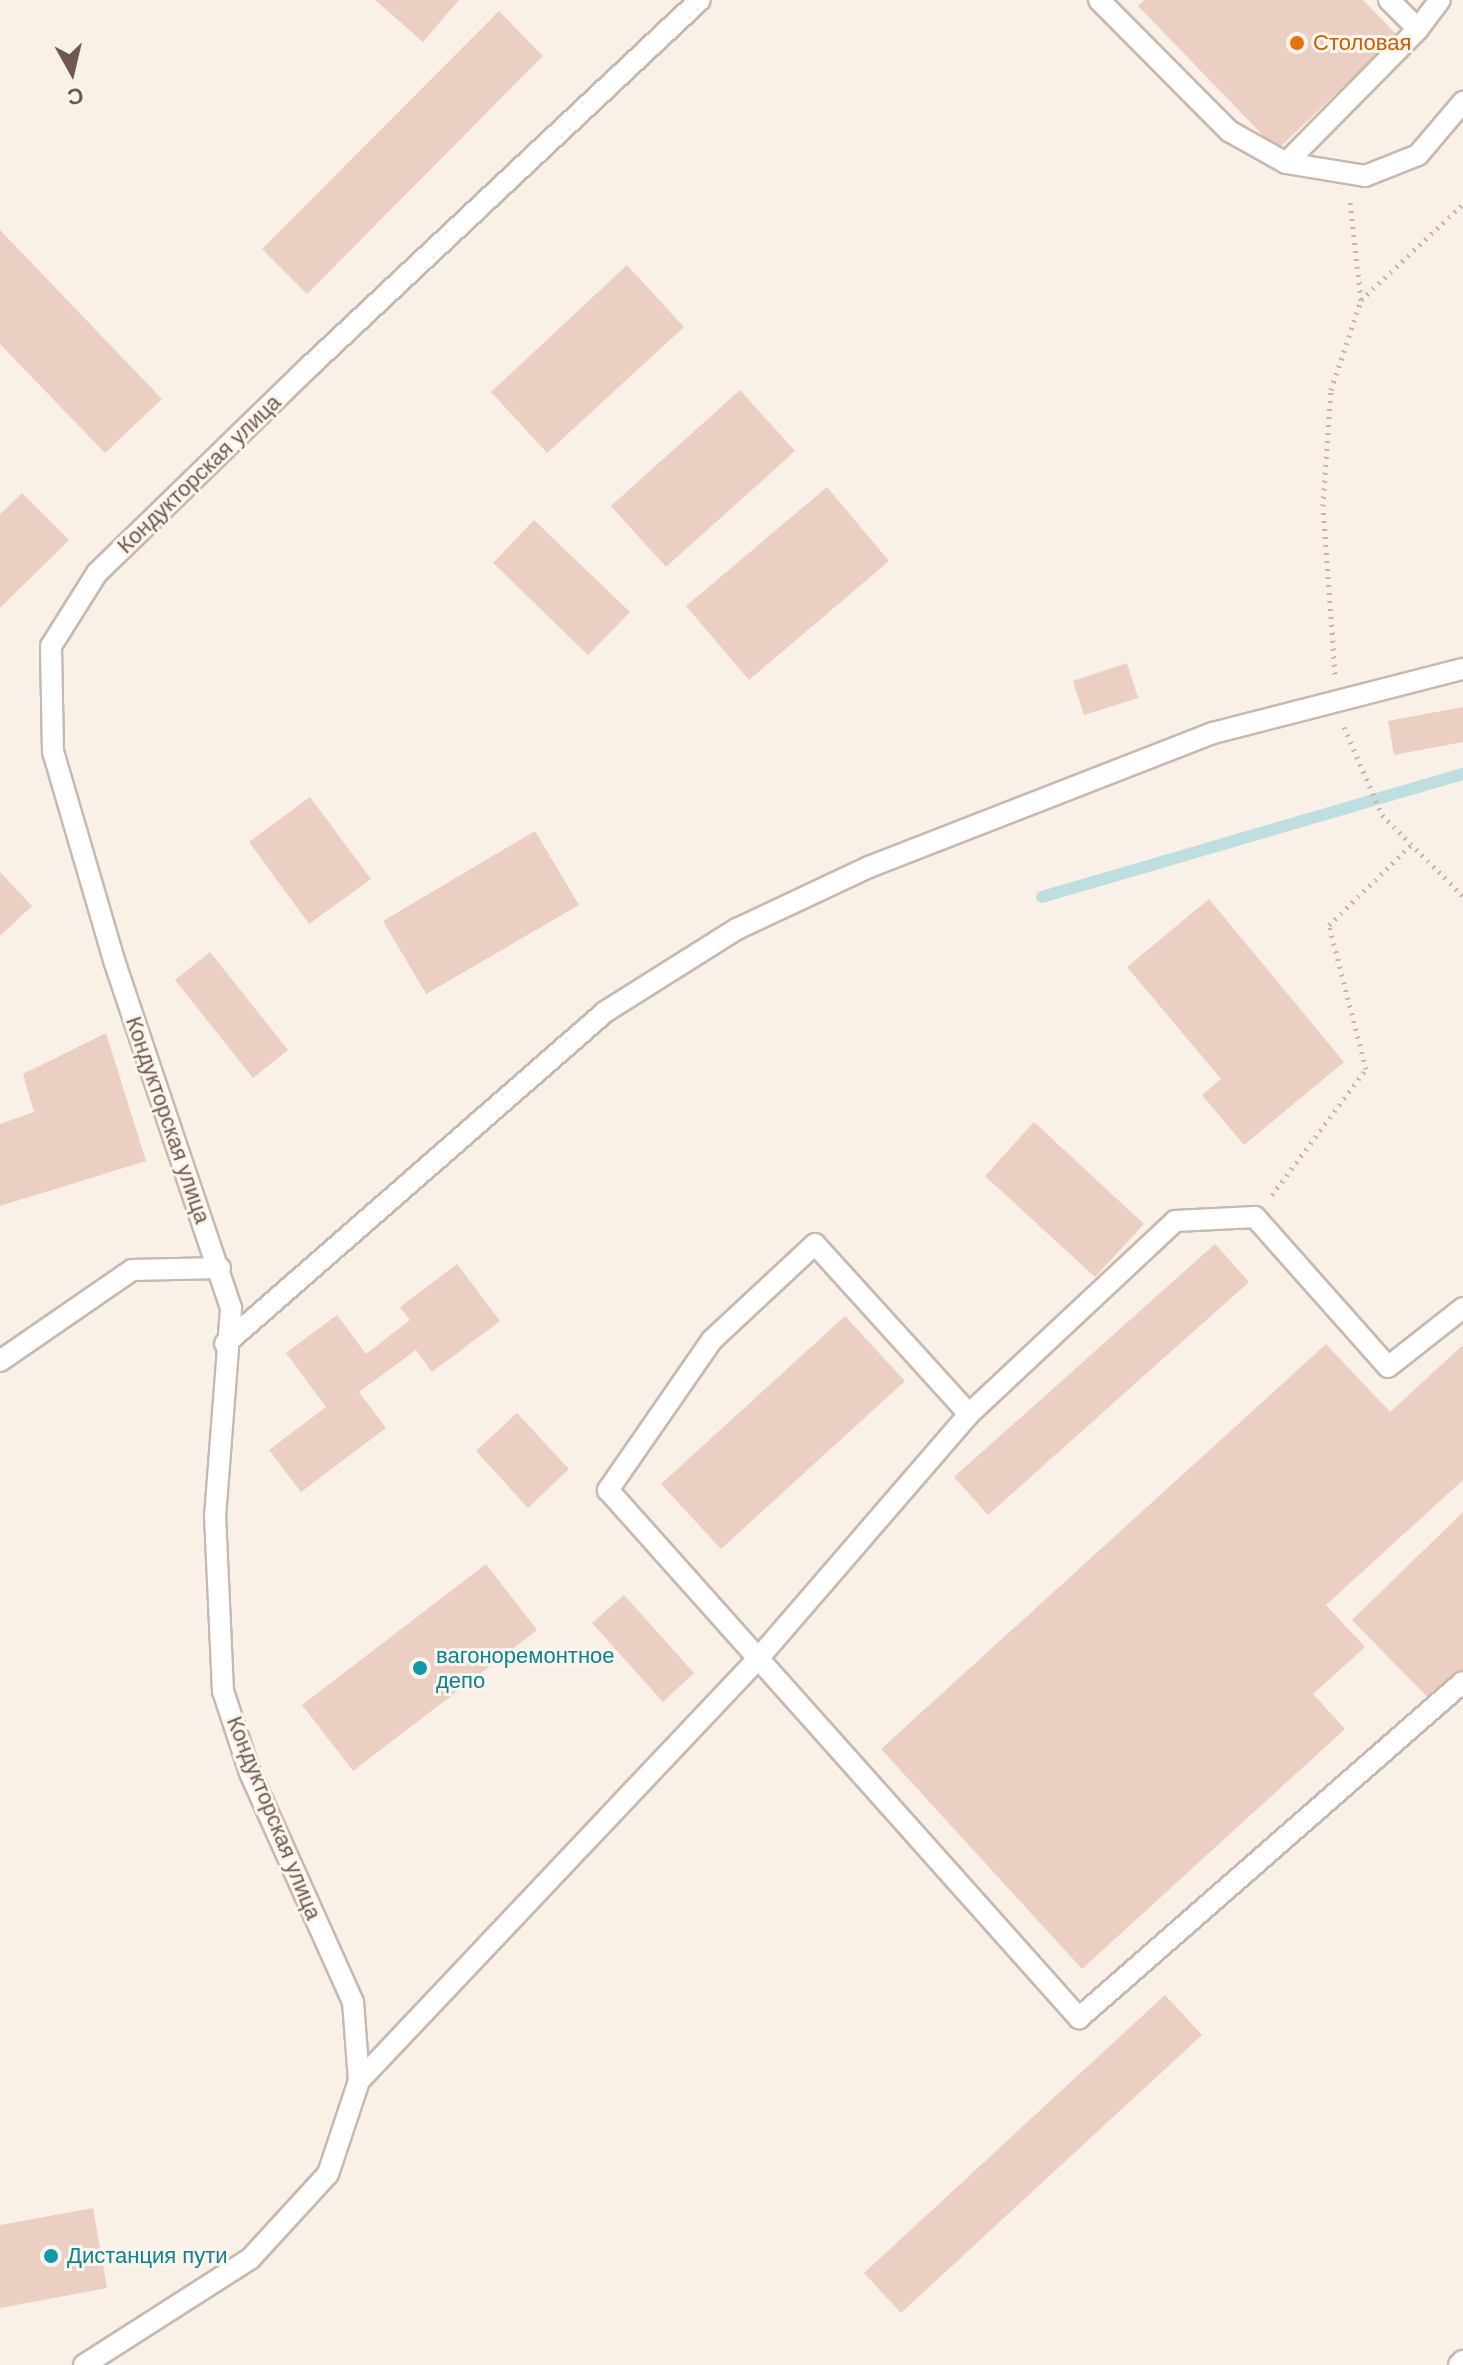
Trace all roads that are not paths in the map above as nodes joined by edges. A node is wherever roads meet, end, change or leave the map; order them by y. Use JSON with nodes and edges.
{"nodes":[{"id":1,"x":700,"y":0,"type":"edge"},
{"id":2,"x":1099,"y":0,"type":"edge"},
{"id":3,"x":1389,"y":0,"type":"edge"},
{"id":4,"x":1440,"y":0,"type":"edge"},
{"id":5,"x":1418,"y":29,"type":"junction"},
{"id":6,"x":1463,"y":102,"type":"edge"},
{"id":7,"x":1286,"y":163,"type":"junction"},
{"id":8,"x":1463,"y":669,"type":"edge"},
{"id":9,"x":220,"y":1268,"type":"junction"},
{"id":10,"x":1463,"y":1308,"type":"edge"},
{"id":11,"x":225,"y":1344,"type":"junction"},
{"id":12,"x":0,"y":1361,"type":"edge"},
{"id":13,"x":969,"y":1414,"type":"junction"},
{"id":14,"x":756,"y":1661,"type":"junction"},
{"id":15,"x":1463,"y":1682,"type":"edge"},
{"id":16,"x":359,"y":2081,"type":"junction"},
{"id":17,"x":84,"y":2365,"type":"edge"}],
"edges":[{"from":1,"to":9,"type":"lane","name":"Кондукторская улица"},
{"from":2,"to":7,"type":"lane"},
{"from":3,"to":5,"type":"lane"},
{"from":4,"to":5,"type":"lane"},
{"from":5,"to":7,"type":"lane"},
{"from":6,"to":7,"type":"lane"},
{"from":8,"to":11,"type":"lane"},
{"from":9,"to":11,"type":"lane","name":"Кондукторская улица"},
{"from":9,"to":12,"type":"lane"},
{"from":10,"to":13,"type":"lane"},
{"from":11,"to":16,"type":"lane","name":"Кондукторская улица"},
{"from":13,"to":14,"type":"lane"},
{"from":13,"to":14,"type":"lane"},
{"from":14,"to":15,"type":"lane"},
{"from":14,"to":16,"type":"lane"},
{"from":16,"to":17,"type":"lane","name":"Кондукторская улица"}]}
